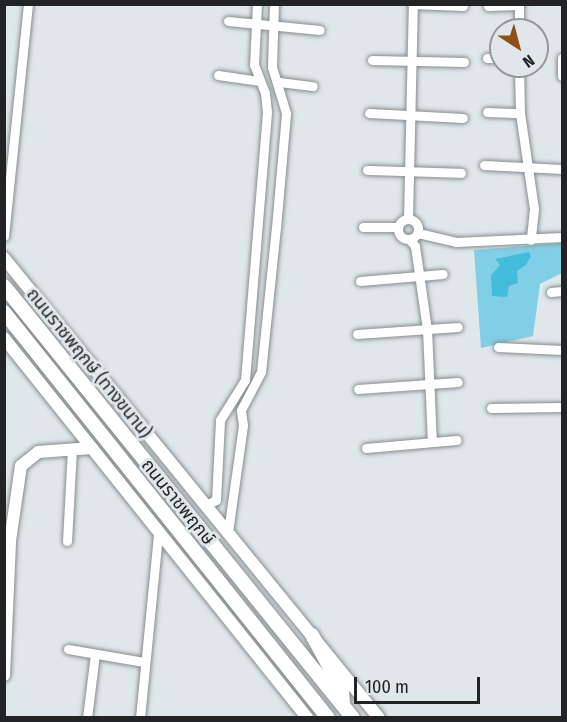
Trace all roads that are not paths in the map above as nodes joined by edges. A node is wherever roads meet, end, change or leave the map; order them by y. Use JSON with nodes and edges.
{"nodes":[{"id":1,"x":28,"y":4,"type":"edge"},
{"id":2,"x":257,"y":4,"type":"edge"},
{"id":3,"x":274,"y":4,"type":"edge"},
{"id":4,"x":413,"y":5,"type":"edge"},
{"id":5,"x":519,"y":5,"type":"edge"},
{"id":6,"x":463,"y":6,"type":"dead end"},
{"id":7,"x":488,"y":6,"type":"edge"},
{"id":8,"x":228,"y":21,"type":"dead end"},
{"id":9,"x":255,"y":26,"type":"junction"},
{"id":10,"x":273,"y":28,"type":"junction"},
{"id":11,"x":320,"y":30,"type":"dead end"},
{"id":12,"x":562,"y":58,"type":"edge"},
{"id":13,"x":372,"y":60,"type":"dead end"},
{"id":14,"x":413,"y":60,"type":"junction"},
{"id":15,"x":464,"y":62,"type":"dead end"},
{"id":16,"x":218,"y":75,"type":"dead end"},
{"id":17,"x":562,"y":76,"type":"edge"},
{"id":18,"x":519,"y":78,"type":"edge"},
{"id":19,"x":259,"y":81,"type":"junction"},
{"id":20,"x":279,"y":82,"type":"junction"},
{"id":21,"x":313,"y":86,"type":"dead end"},
{"id":22,"x":487,"y":112,"type":"dead end"},
{"id":23,"x":369,"y":113,"type":"dead end"},
{"id":24,"x":520,"y":113,"type":"junction"},
{"id":25,"x":411,"y":117,"type":"junction"},
{"id":26,"x":463,"y":118,"type":"dead end"},
{"id":27,"x":484,"y":165,"type":"dead end"},
{"id":28,"x":526,"y":167,"type":"junction"},
{"id":29,"x":562,"y":169,"type":"edge"},
{"id":30,"x":367,"y":170,"type":"dead end"},
{"id":31,"x":409,"y":172,"type":"junction"},
{"id":32,"x":461,"y":173,"type":"dead end"},
{"id":33,"x":408,"y":219,"type":"junction"},
{"id":34,"x":363,"y":227,"type":"dead end"},
{"id":35,"x":399,"y":227,"type":"junction"},
{"id":36,"x":258,"y":228,"type":"junction"},
{"id":37,"x":276,"y":228,"type":"junction"},
{"id":38,"x":4,"y":236,"type":"edge"},
{"id":39,"x":413,"y":236,"type":"junction"},
{"id":40,"x":562,"y":237,"type":"edge"},
{"id":41,"x":531,"y":240,"type":"junction"},
{"id":42,"x":4,"y":258,"type":"edge"},
{"id":43,"x":443,"y":274,"type":"dead end"},
{"id":44,"x":418,"y":276,"type":"junction"},
{"id":45,"x":360,"y":281,"type":"dead end"},
{"id":46,"x":4,"y":286,"type":"edge"},
{"id":47,"x":562,"y":291,"type":"edge"},
{"id":48,"x":551,"y":292,"type":"dead end"},
{"id":49,"x":4,"y":312,"type":"edge"},
{"id":50,"x":458,"y":327,"type":"dead end"},
{"id":51,"x":427,"y":329,"type":"junction"},
{"id":52,"x":357,"y":334,"type":"dead end"},
{"id":53,"x":4,"y":338,"type":"edge"},
{"id":54,"x":498,"y":347,"type":"dead end"},
{"id":55,"x":562,"y":350,"type":"edge"},
{"id":56,"x":458,"y":382,"type":"dead end"},
{"id":57,"x":428,"y":384,"type":"junction"},
{"id":58,"x":358,"y":389,"type":"dead end"},
{"id":59,"x":562,"y":407,"type":"edge"},
{"id":60,"x":491,"y":408,"type":"dead end"},
{"id":61,"x":457,"y":440,"type":"dead end"},
{"id":62,"x":432,"y":442,"type":"junction"},
{"id":63,"x":92,"y":448,"type":"junction"},
{"id":64,"x":366,"y":448,"type":"dead end"},
{"id":65,"x":72,"y":450,"type":"junction"},
{"id":66,"x":206,"y":505,"type":"junction"},
{"id":67,"x":228,"y":532,"type":"junction"},
{"id":68,"x":158,"y":534,"type":"junction"},
{"id":69,"x":68,"y":542,"type":"dead end"},
{"id":70,"x":6,"y":592,"type":"edge"},
{"id":71,"x":312,"y":635,"type":"junction"},
{"id":72,"x":69,"y":650,"type":"dead end"},
{"id":73,"x":95,"y":654,"type":"junction"},
{"id":74,"x":144,"y":662,"type":"junction"},
{"id":75,"x":4,"y":675,"type":"edge"},
{"id":76,"x":343,"y":705,"type":"junction"},
{"id":77,"x":87,"y":717,"type":"edge"},
{"id":78,"x":140,"y":717,"type":"edge"},
{"id":79,"x":307,"y":717,"type":"edge"},
{"id":80,"x":328,"y":717,"type":"edge"},
{"id":81,"x":353,"y":717,"type":"edge"},
{"id":82,"x":379,"y":717,"type":"edge"}],
"edges":[{"from":1,"to":38,"type":"street"},
{"from":2,"to":9,"type":"street"},
{"from":3,"to":10,"type":"street"},
{"from":4,"to":6,"type":"street"},
{"from":4,"to":14,"type":"street"},
{"from":5,"to":7,"type":"street"},
{"from":8,"to":9,"type":"street"},
{"from":9,"to":10,"type":"street"},
{"from":9,"to":19,"type":"street"},
{"from":10,"to":11,"type":"street"},
{"from":10,"to":20,"type":"street"},
{"from":12,"to":17,"type":"street"},
{"from":13,"to":14,"type":"street"},
{"from":14,"to":15,"type":"street"},
{"from":14,"to":25,"type":"street"},
{"from":16,"to":19,"type":"street"},
{"from":18,"to":24,"type":"street"},
{"from":19,"to":36,"type":"street"},
{"from":20,"to":21,"type":"street"},
{"from":20,"to":37,"type":"street"},
{"from":22,"to":24,"type":"street"},
{"from":23,"to":25,"type":"street"},
{"from":24,"to":28,"type":"street"},
{"from":25,"to":26,"type":"street"},
{"from":25,"to":31,"type":"street"},
{"from":27,"to":28,"type":"street"},
{"from":28,"to":29,"type":"street"},
{"from":28,"to":41,"type":"street"},
{"from":30,"to":31,"type":"street"},
{"from":31,"to":32,"type":"street"},
{"from":31,"to":33,"type":"street"},
{"from":33,"to":35,"type":"street"},
{"from":33,"to":39,"type":"street"},
{"from":34,"to":35,"type":"street"},
{"from":35,"to":39,"type":"street"},
{"from":36,"to":37,"type":"street"},
{"from":36,"to":66,"type":"street"},
{"from":37,"to":67,"type":"street"},
{"from":39,"to":41,"type":"street"},
{"from":39,"to":44,"type":"street"},
{"from":40,"to":41,"type":"street"},
{"from":42,"to":66,"type":"main road","name":"ถนนราชพฤกษ์ (ทางขนาน)"},
{"from":43,"to":44,"type":"street"},
{"from":44,"to":45,"type":"street"},
{"from":44,"to":51,"type":"street"},
{"from":46,"to":76,"type":"main road","name":"ถนนราชพฤกษ์"},
{"from":47,"to":48,"type":"street"},
{"from":49,"to":80,"type":"main road","name":"ถนนราชพฤกษ์"},
{"from":50,"to":51,"type":"street"},
{"from":51,"to":52,"type":"street"},
{"from":51,"to":57,"type":"street"},
{"from":53,"to":63,"type":"main road"},
{"from":54,"to":55,"type":"street"},
{"from":56,"to":57,"type":"street"},
{"from":57,"to":58,"type":"street"},
{"from":57,"to":62,"type":"street"},
{"from":59,"to":60,"type":"street"},
{"from":61,"to":62,"type":"street"},
{"from":62,"to":64,"type":"street"},
{"from":63,"to":65,"type":"main road"},
{"from":63,"to":68,"type":"main road"},
{"from":65,"to":69,"type":"street"},
{"from":65,"to":70,"type":"main road"},
{"from":66,"to":67,"type":"main road","name":"ถนนราชพฤกษ์ (ทางขนาน)"},
{"from":67,"to":71,"type":"main road","name":"ถนนราชพฤกษ์ (ทางขนาน)"},
{"from":68,"to":74,"type":"street"},
{"from":68,"to":79,"type":"main road"},
{"from":70,"to":75,"type":"main road"},
{"from":71,"to":76,"type":"main road"},
{"from":71,"to":82,"type":"main road","name":"ถนนราชพฤกษ์ (ทางขนาน)"},
{"from":72,"to":73,"type":"street"},
{"from":73,"to":74,"type":"street"},
{"from":73,"to":77,"type":"street"},
{"from":74,"to":78,"type":"street"},
{"from":76,"to":81,"type":"main road","name":"ถนนราชพฤกษ์"}]}
